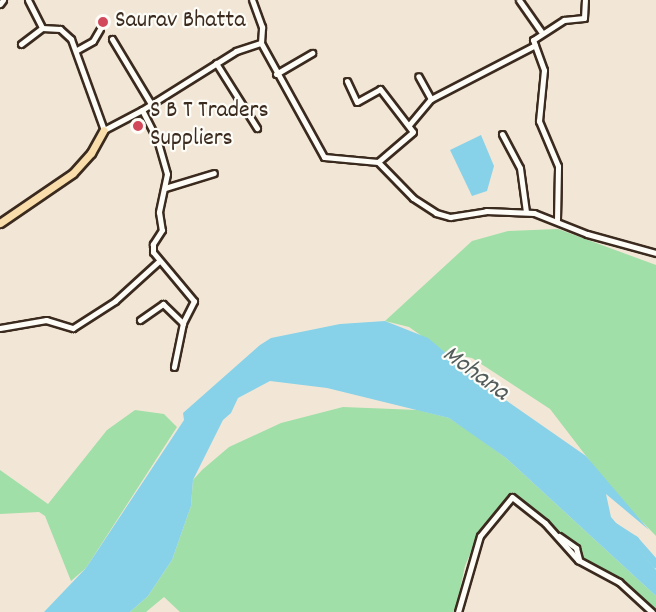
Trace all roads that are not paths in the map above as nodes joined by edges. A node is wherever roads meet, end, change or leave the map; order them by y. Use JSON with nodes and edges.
{"nodes":[{"id":1,"x":3,"y":0,"type":"edge"},
{"id":2,"x":28,"y":0,"type":"edge"},
{"id":3,"x":252,"y":0,"type":"edge"},
{"id":4,"x":519,"y":0,"type":"edge"},
{"id":5,"x":585,"y":0,"type":"edge"},
{"id":6,"x":0,"y":4,"type":"edge"},
{"id":7,"x":42,"y":28,"type":"junction"},
{"id":8,"x":100,"y":29,"type":"dead end"},
{"id":9,"x":541,"y":32,"type":"junction"},
{"id":10,"x":112,"y":39,"type":"dead end"},
{"id":11,"x":261,"y":43,"type":"junction"},
{"id":12,"x":21,"y":44,"type":"dead end"},
{"id":13,"x":535,"y":45,"type":"junction"},
{"id":14,"x":77,"y":50,"type":"junction"},
{"id":15,"x":312,"y":53,"type":"dead end"},
{"id":16,"x":216,"y":63,"type":"junction"},
{"id":17,"x":276,"y":74,"type":"junction"},
{"id":18,"x":418,"y":76,"type":"dead end"},
{"id":19,"x":347,"y":81,"type":"dead end"},
{"id":20,"x":431,"y":99,"type":"junction"},
{"id":21,"x":151,"y":104,"type":"junction"},
{"id":22,"x":142,"y":110,"type":"junction"},
{"id":23,"x":408,"y":125,"type":"junction"},
{"id":24,"x":257,"y":128,"type":"dead end"},
{"id":25,"x":104,"y":130,"type":"junction"},
{"id":26,"x":502,"y":134,"type":"dead end"},
{"id":27,"x":378,"y":162,"type":"junction"},
{"id":28,"x":214,"y":173,"type":"dead end"},
{"id":29,"x":165,"y":188,"type":"junction"},
{"id":30,"x":526,"y":212,"type":"junction"},
{"id":31,"x":557,"y":220,"type":"junction"},
{"id":32,"x":0,"y":223,"type":"edge"},
{"id":33,"x":656,"y":252,"type":"edge"},
{"id":34,"x":159,"y":261,"type":"junction"},
{"id":35,"x":140,"y":320,"type":"dead end"},
{"id":36,"x":183,"y":323,"type":"junction"},
{"id":37,"x":0,"y":328,"type":"edge"},
{"id":38,"x":174,"y":367,"type":"dead end"},
{"id":39,"x":458,"y":612,"type":"edge"},
{"id":40,"x":652,"y":612,"type":"edge"}],
"edges":[{"from":1,"to":6,"type":"street"},
{"from":2,"to":7,"type":"street"},
{"from":3,"to":11,"type":"street"},
{"from":4,"to":9,"type":"street"},
{"from":5,"to":9,"type":"street"},
{"from":7,"to":12,"type":"street"},
{"from":7,"to":14,"type":"street"},
{"from":8,"to":14,"type":"street"},
{"from":9,"to":13,"type":"street"},
{"from":10,"to":21,"type":"street"},
{"from":11,"to":16,"type":"street"},
{"from":11,"to":17,"type":"street"},
{"from":13,"to":20,"type":"street"},
{"from":13,"to":31,"type":"street"},
{"from":14,"to":25,"type":"street"},
{"from":15,"to":17,"type":"street"},
{"from":16,"to":21,"type":"street"},
{"from":16,"to":24,"type":"street"},
{"from":17,"to":27,"type":"street"},
{"from":18,"to":20,"type":"street"},
{"from":19,"to":23,"type":"street"},
{"from":20,"to":23,"type":"street"},
{"from":21,"to":22,"type":"street"},
{"from":22,"to":25,"type":"street"},
{"from":22,"to":29,"type":"street"},
{"from":23,"to":27,"type":"street"},
{"from":25,"to":32,"type":"main road"},
{"from":26,"to":30,"type":"street"},
{"from":27,"to":30,"type":"street"},
{"from":28,"to":29,"type":"street"},
{"from":29,"to":34,"type":"street"},
{"from":30,"to":31,"type":"street"},
{"from":31,"to":33,"type":"street"},
{"from":34,"to":36,"type":"street"},
{"from":34,"to":37,"type":"street"},
{"from":35,"to":36,"type":"street"},
{"from":36,"to":38,"type":"street"},
{"from":39,"to":40,"type":"street"}]}
